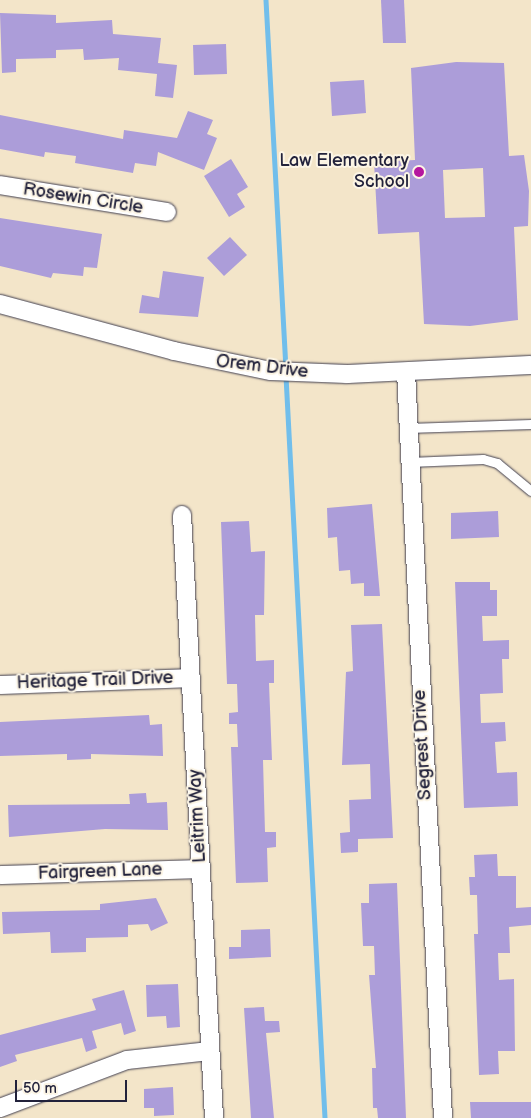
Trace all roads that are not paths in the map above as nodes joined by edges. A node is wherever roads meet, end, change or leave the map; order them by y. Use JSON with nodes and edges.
{"nodes":[{"id":1,"x":0,"y":185,"type":"edge"},
{"id":2,"x":167,"y":212,"type":"dead end"},
{"id":3,"x":0,"y":304,"type":"edge"},
{"id":4,"x":531,"y":365,"type":"edge"},
{"id":5,"x":406,"y":372,"type":"junction"},
{"id":6,"x":531,"y":424,"type":"edge"},
{"id":7,"x":407,"y":428,"type":"junction"},
{"id":8,"x":408,"y":462,"type":"junction"},
{"id":9,"x":531,"y":490,"type":"edge"},
{"id":10,"x":182,"y":515,"type":"dead end"},
{"id":11,"x":191,"y":678,"type":"junction"},
{"id":12,"x":0,"y":684,"type":"edge"},
{"id":13,"x":201,"y":869,"type":"junction"},
{"id":14,"x":0,"y":874,"type":"edge"},
{"id":15,"x":210,"y":1051,"type":"junction"},
{"id":16,"x":3,"y":1111,"type":"edge"},
{"id":17,"x":214,"y":1118,"type":"edge"},
{"id":18,"x":443,"y":1118,"type":"edge"}],
"edges":[{"from":1,"to":2,"type":"street","name":"Rosewin Circle"},
{"from":3,"to":5,"type":"street","name":"Orem Drive"},
{"from":4,"to":5,"type":"street","name":"Orem Drive"},
{"from":5,"to":7,"type":"street","name":"Segrest Drive"},
{"from":6,"to":7,"type":"lane"},
{"from":7,"to":8,"type":"street","name":"Segrest Drive"},
{"from":8,"to":9,"type":"lane"},
{"from":8,"to":18,"type":"street","name":"Segrest Drive"},
{"from":10,"to":11,"type":"street","name":"Leitrim Way"},
{"from":11,"to":12,"type":"street","name":"Heritage Trail Drive"},
{"from":11,"to":13,"type":"street","name":"Leitrim Way"},
{"from":13,"to":14,"type":"street","name":"Fairgreen Lane"},
{"from":13,"to":15,"type":"street","name":"Leitrim Way"},
{"from":15,"to":16,"type":"street"},
{"from":15,"to":17,"type":"street","name":"Leitrim Way"}]}
